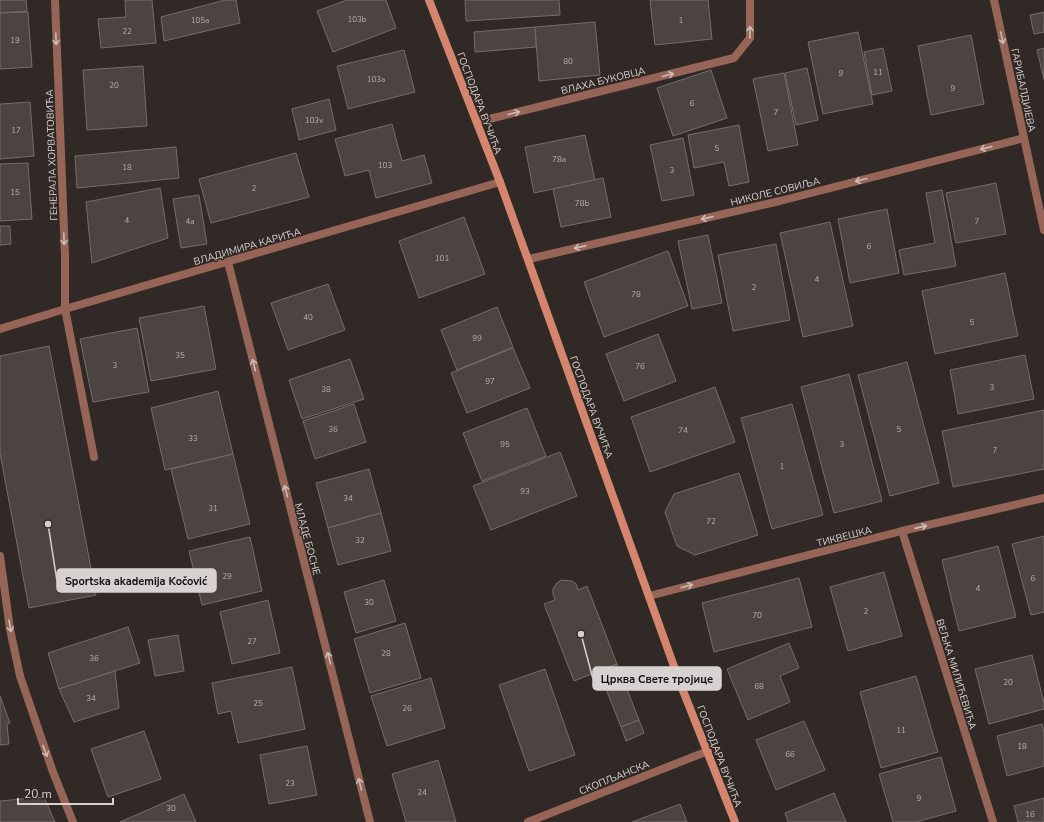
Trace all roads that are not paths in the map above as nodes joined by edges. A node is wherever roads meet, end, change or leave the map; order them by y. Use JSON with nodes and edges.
{"nodes":[{"id":1,"x":55,"y":0,"type":"edge"},
{"id":2,"x":429,"y":0,"type":"edge"},
{"id":3,"x":750,"y":0,"type":"edge"},
{"id":4,"x":994,"y":0,"type":"edge"},
{"id":5,"x":477,"y":122,"type":"junction"},
{"id":6,"x":1024,"y":138,"type":"junction"},
{"id":7,"x":500,"y":182,"type":"junction"},
{"id":8,"x":1044,"y":230,"type":"edge"},
{"id":9,"x":528,"y":259,"type":"junction"},
{"id":10,"x":228,"y":262,"type":"junction"},
{"id":11,"x":65,"y":309,"type":"junction"},
{"id":12,"x":0,"y":329,"type":"edge"},
{"id":13,"x":94,"y":458,"type":"dead end"},
{"id":14,"x":1044,"y":498,"type":"edge"},
{"id":15,"x":902,"y":531,"type":"junction"},
{"id":16,"x":0,"y":556,"type":"edge"},
{"id":17,"x":649,"y":596,"type":"junction"},
{"id":18,"x":708,"y":751,"type":"junction"},
{"id":19,"x":73,"y":822,"type":"edge"},
{"id":20,"x":370,"y":822,"type":"edge"},
{"id":21,"x":528,"y":822,"type":"edge"},
{"id":22,"x":735,"y":822,"type":"edge"},
{"id":23,"x":993,"y":822,"type":"edge"}],
"edges":[{"from":1,"to":11,"type":"street","name":"ГЕНЕРАЛА ХОРВАТОВИЋА","one_way":true},
{"from":2,"to":5,"type":"street","name":"ГОСПОДАРА ВУЧИЋА"},
{"from":5,"to":3,"type":"street","name":"ВЛАХА БУКОВЦА","one_way":true},
{"from":4,"to":6,"type":"street","name":"ГАРИБАЛДИЈЕВА","one_way":true},
{"from":5,"to":7,"type":"street","name":"ГОСПОДАРА ВУЧИЋА"},
{"from":6,"to":8,"type":"street","name":"ГАРИБАЛДИЈЕВА"},
{"from":6,"to":9,"type":"street","name":"НИКОЛЕ СОВИЉА","one_way":true},
{"from":7,"to":9,"type":"street","name":"ГОСПОДАРА ВУЧИЋА"},
{"from":7,"to":10,"type":"street","name":"ВЛАДИМИРА КАРИЋА"},
{"from":9,"to":17,"type":"street","name":"ГОСПОДАРА ВУЧИЋА"},
{"from":10,"to":11,"type":"street","name":"ВЛАДИМИРА КАРИЋА"},
{"from":20,"to":10,"type":"street","name":"МЛАДЕ БОСНЕ","one_way":true},
{"from":11,"to":12,"type":"street","name":"ВЛАДИМИРА КАРИЋА"},
{"from":11,"to":13,"type":"street","name":"ГЕНЕРАЛА ХОРВАТОВИЋА"},
{"from":15,"to":14,"type":"street","name":"ТИКВЕШКА","one_way":true},
{"from":17,"to":15,"type":"street","name":"ТИКВЕШКА","one_way":true},
{"from":15,"to":23,"type":"street","name":"ВЕЉКА МИЛИЋЕВИЋА"},
{"from":16,"to":19,"type":"street","one_way":true},
{"from":17,"to":18,"type":"street","name":"ГОСПОДАРА ВУЧИЋА"},
{"from":18,"to":21,"type":"street","name":"СКОПЉАНСКА"},
{"from":18,"to":22,"type":"street","name":"ГОСПОДАРА ВУЧИЋА"}]}
